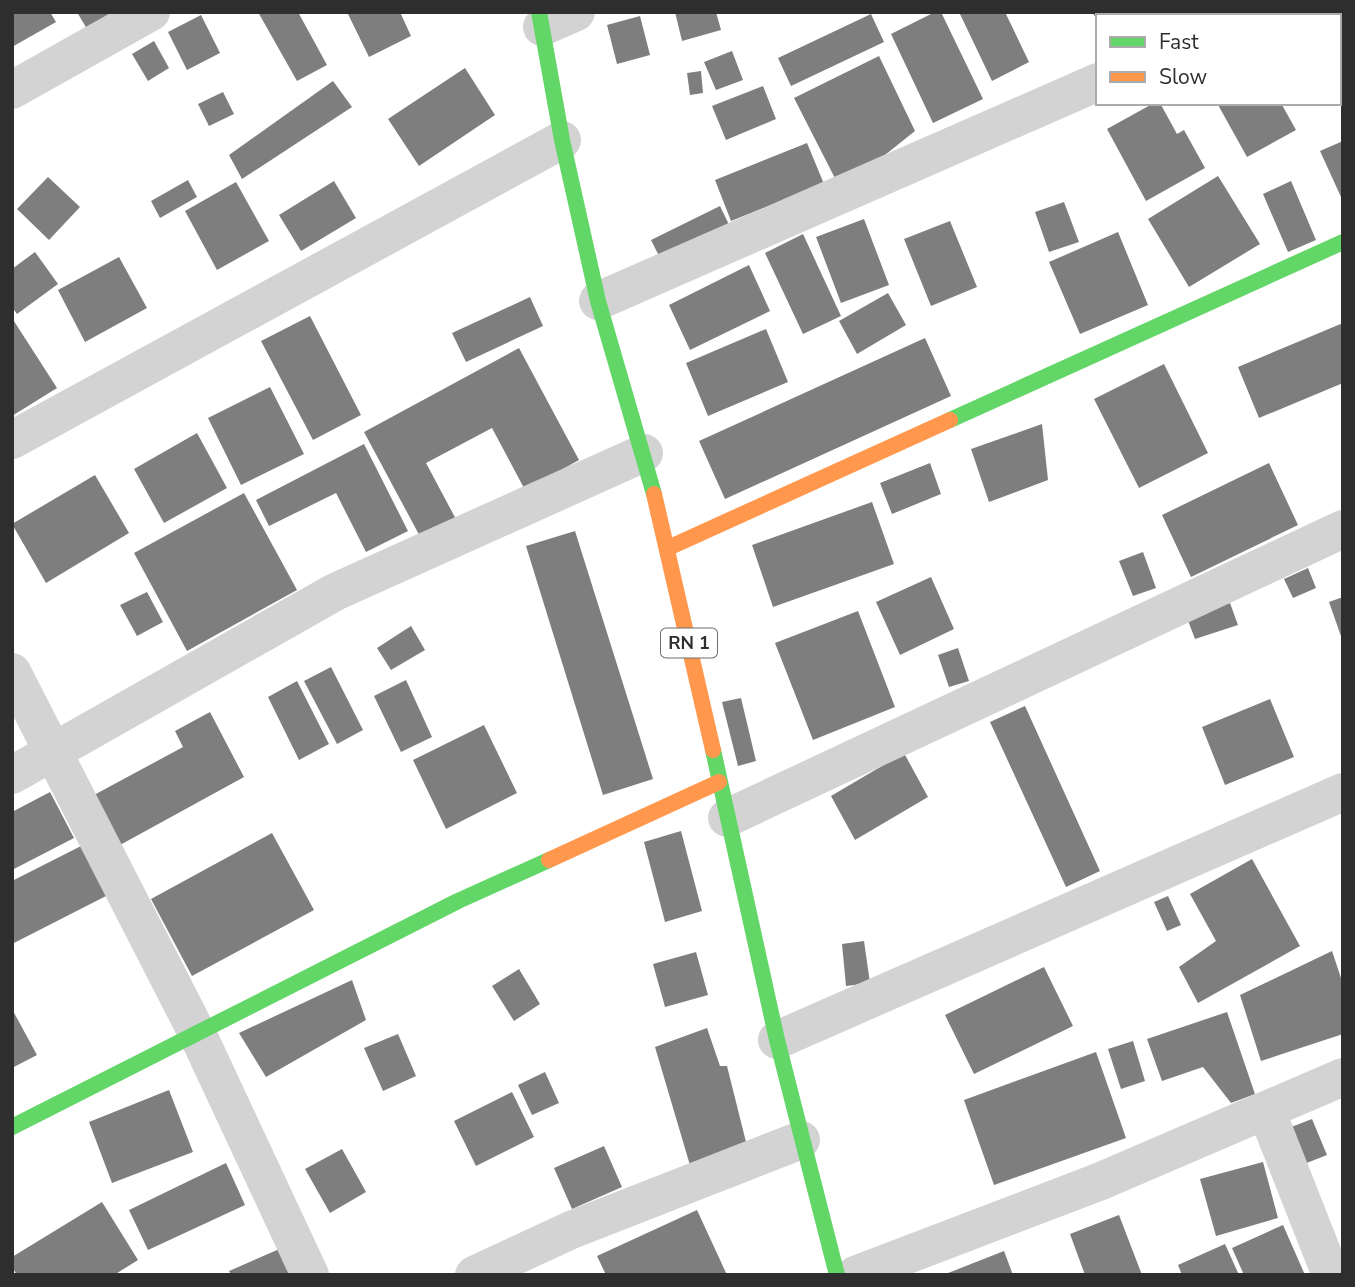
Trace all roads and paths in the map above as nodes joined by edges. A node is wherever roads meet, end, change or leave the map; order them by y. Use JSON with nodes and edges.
{"nodes":[{"id":1,"x":151,"y":12,"type":"edge"},
{"id":2,"x":552,"y":17,"type":"edge"},
{"id":3,"x":1096,"y":83,"type":"edge"},
{"id":4,"x":12,"y":90,"type":"edge"},
{"id":5,"x":562,"y":140,"type":"junction"},
{"id":6,"x":1343,"y":242,"type":"edge"},
{"id":7,"x":598,"y":301,"type":"junction"},
{"id":8,"x":12,"y":439,"type":"edge"},
{"id":9,"x":644,"y":453,"type":"junction"},
{"id":10,"x":1343,"y":529,"type":"edge"},
{"id":11,"x":668,"y":548,"type":"junction"},
{"id":12,"x":12,"y":671,"type":"edge"},
{"id":13,"x":53,"y":753,"type":"junction"},
{"id":14,"x":12,"y":775,"type":"edge"},
{"id":15,"x":1343,"y":792,"type":"edge"},
{"id":16,"x":723,"y":800,"type":"junction"},
{"id":17,"x":197,"y":1033,"type":"junction"},
{"id":18,"x":777,"y":1040,"type":"junction"},
{"id":19,"x":1343,"y":1077,"type":"edge"},
{"id":20,"x":1266,"y":1110,"type":"junction"},
{"id":21,"x":12,"y":1127,"type":"edge"},
{"id":22,"x":801,"y":1140,"type":"junction"},
{"id":23,"x":310,"y":1275,"type":"edge"},
{"id":24,"x":474,"y":1275,"type":"edge"},
{"id":25,"x":837,"y":1275,"type":"edge"},
{"id":26,"x":855,"y":1275,"type":"edge"},
{"id":27,"x":1331,"y":1275,"type":"edge"}],
"edges":[{"from":1,"to":4,"type":"street"},
{"from":2,"to":5,"type":"main road","number":"RN 1"},
{"from":3,"to":7,"type":"street"},
{"from":5,"to":7,"type":"main road","number":"RN 1"},
{"from":5,"to":8,"type":"street"},
{"from":6,"to":11,"type":"main road"},
{"from":7,"to":9,"type":"main road","number":"RN 1"},
{"from":9,"to":11,"type":"main road","number":"RN 1"},
{"from":9,"to":13,"type":"street"},
{"from":10,"to":16,"type":"street"},
{"from":11,"to":16,"type":"main road","number":"RN 1"},
{"from":12,"to":13,"type":"street"},
{"from":13,"to":14,"type":"street"},
{"from":13,"to":17,"type":"street"},
{"from":15,"to":18,"type":"street"},
{"from":16,"to":17,"type":"main road"},
{"from":16,"to":18,"type":"main road","number":"RN 1"},
{"from":17,"to":21,"type":"main road"},
{"from":17,"to":23,"type":"street"},
{"from":18,"to":22,"type":"main road","number":"RN 1"},
{"from":19,"to":20,"type":"street"},
{"from":20,"to":26,"type":"street"},
{"from":20,"to":27,"type":"street"},
{"from":22,"to":24,"type":"street"},
{"from":22,"to":25,"type":"main road","number":"RN 1"}]}
